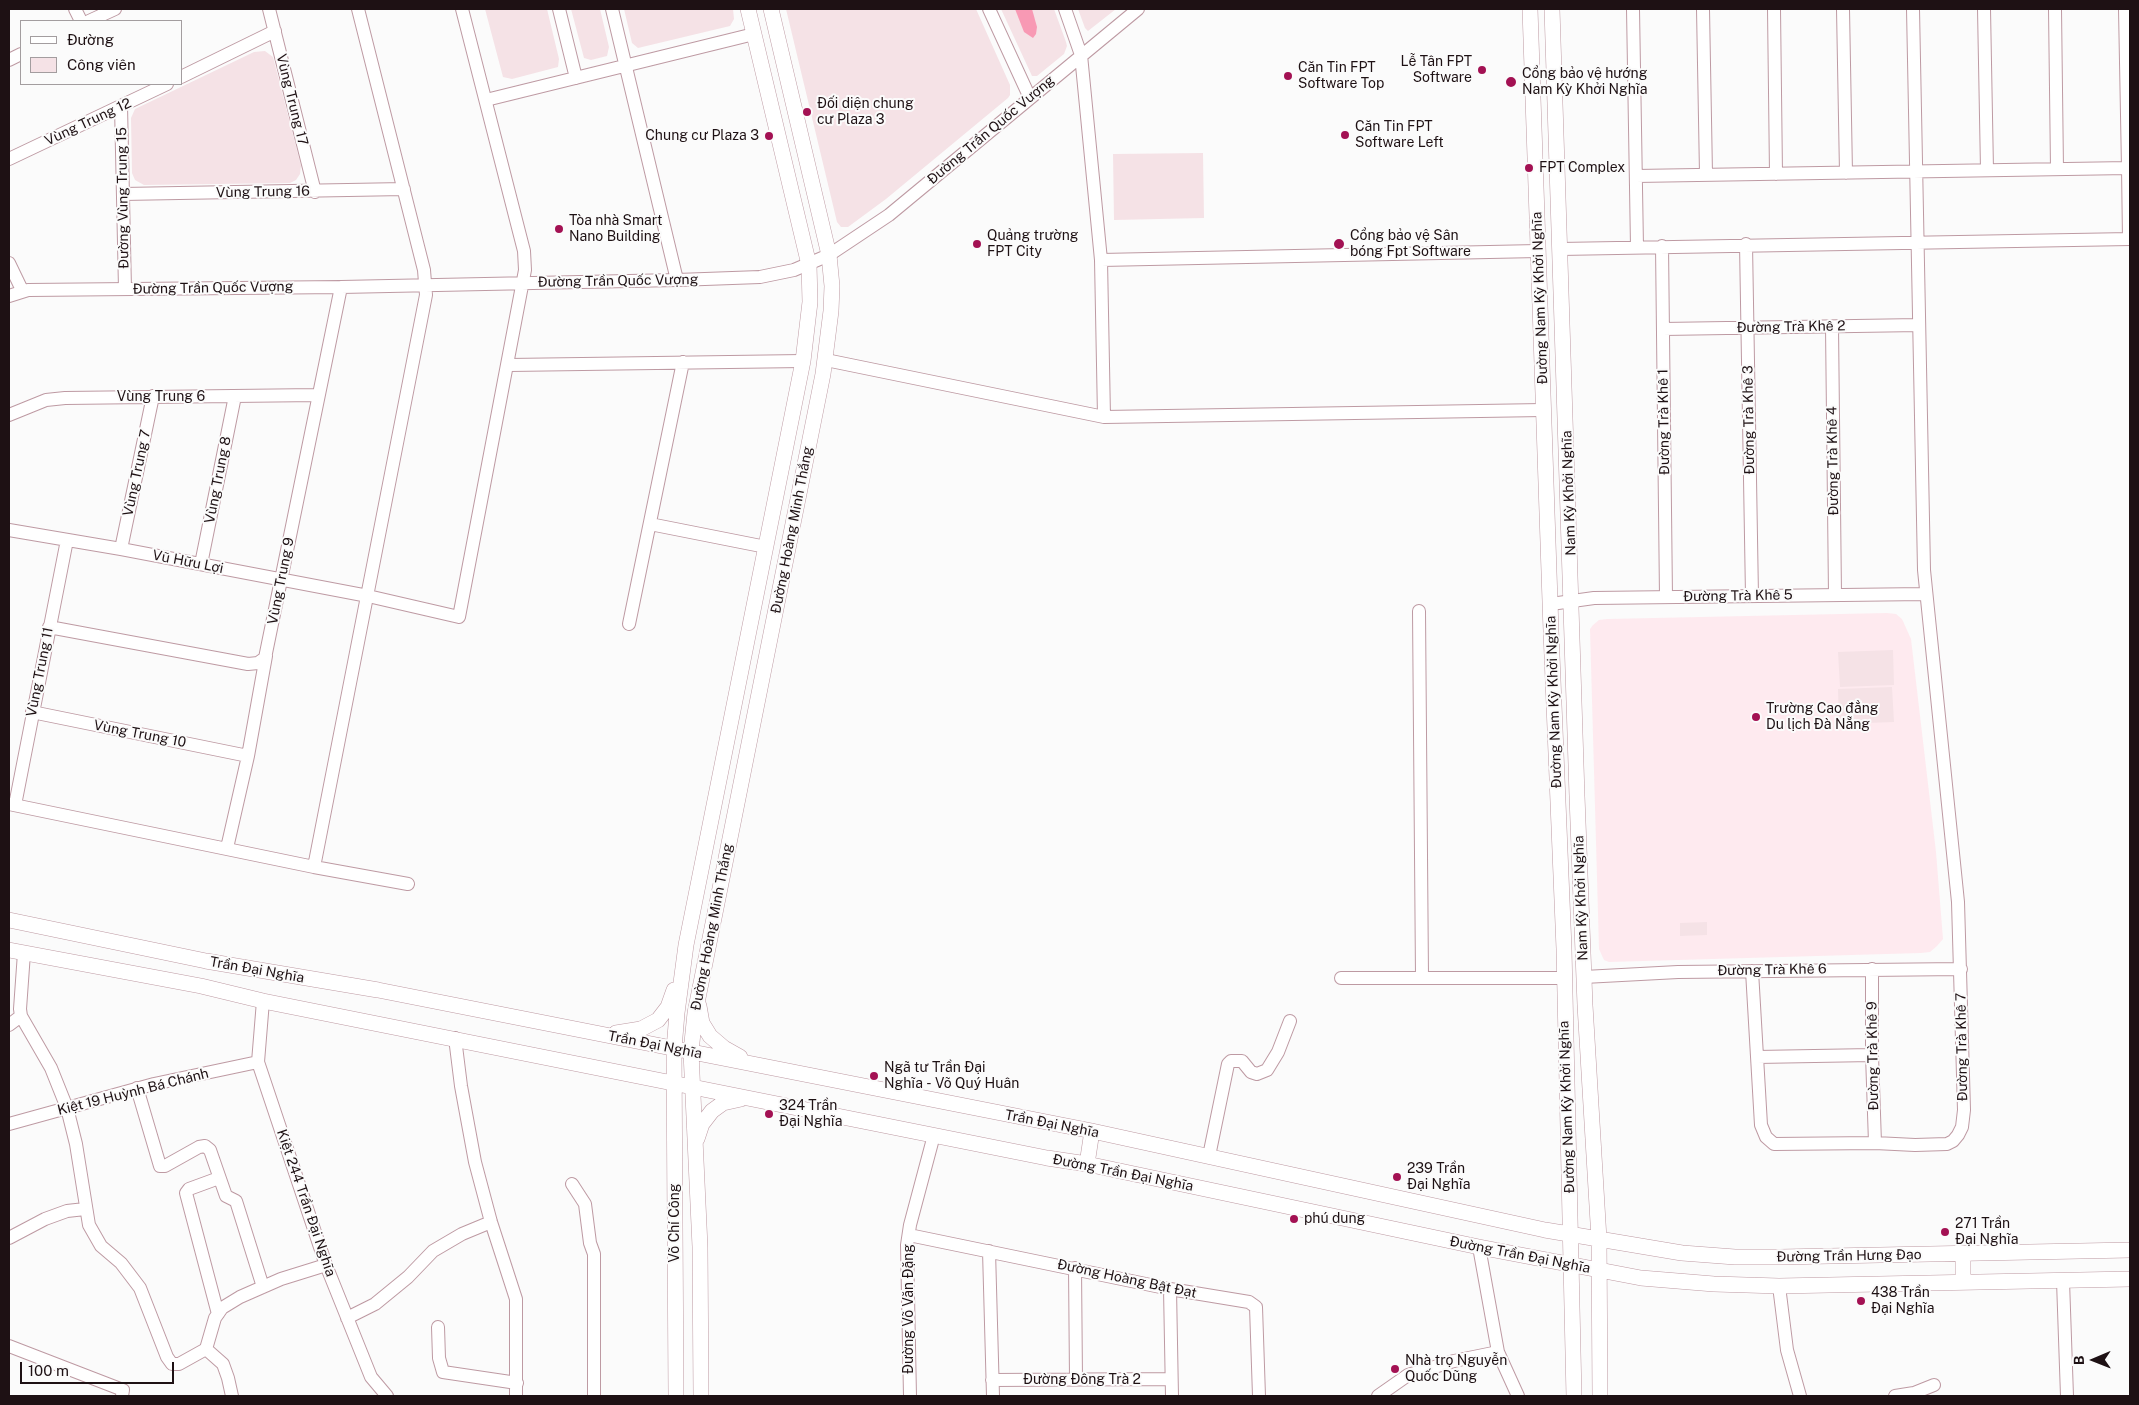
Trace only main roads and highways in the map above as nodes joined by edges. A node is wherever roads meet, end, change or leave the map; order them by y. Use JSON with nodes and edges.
{"nodes":[{"id":1,"x":748,"y":9,"type":"edge"},
{"id":2,"x":771,"y":9,"type":"edge"},
{"id":3,"x":1530,"y":9,"type":"edge"},
{"id":4,"x":1552,"y":9,"type":"edge"},
{"id":5,"x":776,"y":29,"type":"junction"},
{"id":6,"x":754,"y":34,"type":"junction"},
{"id":7,"x":766,"y":547,"type":"junction"},
{"id":8,"x":787,"y":552,"type":"junction"},
{"id":9,"x":9,"y":920,"type":"edge"},
{"id":10,"x":686,"y":945,"type":"junction"},
{"id":11,"x":16,"y":952,"type":"edge"},
{"id":12,"x":206,"y":961,"type":"junction"},
{"id":13,"x":1584,"y":977,"type":"junction"},
{"id":14,"x":1564,"y":978,"type":"junction"},
{"id":15,"x":201,"y":986,"type":"junction"},
{"id":16,"x":699,"y":989,"type":"junction"},
{"id":17,"x":591,"y":1033,"type":"junction"},
{"id":18,"x":674,"y":1049,"type":"junction"},
{"id":19,"x":692,"y":1052,"type":"junction"},
{"id":20,"x":752,"y":1064,"type":"junction"},
{"id":21,"x":648,"y":1078,"type":"joint"},
{"id":22,"x":674,"y":1084,"type":"junction"},
{"id":23,"x":692,"y":1087,"type":"junction"},
{"id":24,"x":752,"y":1099,"type":"junction"},
{"id":25,"x":1092,"y":1131,"type":"junction"},
{"id":26,"x":696,"y":1150,"type":"junction"},
{"id":27,"x":1087,"y":1164,"type":"junction"},
{"id":28,"x":1299,"y":1176,"type":"joint"},
{"id":29,"x":1570,"y":1234,"type":"junction"},
{"id":30,"x":1598,"y":1239,"type":"junction"},
{"id":31,"x":2130,"y":1250,"type":"edge"},
{"id":32,"x":1963,"y":1253,"type":"junction"},
{"id":33,"x":1571,"y":1266,"type":"junction"},
{"id":34,"x":1598,"y":1271,"type":"junction"},
{"id":35,"x":2130,"y":1279,"type":"edge"},
{"id":36,"x":1963,"y":1282,"type":"junction"},
{"id":37,"x":676,"y":1396,"type":"edge"},
{"id":38,"x":701,"y":1396,"type":"edge"},
{"id":39,"x":1574,"y":1396,"type":"edge"},
{"id":40,"x":1600,"y":1396,"type":"edge"}],
"edges":[{"from":1,"to":6,"type":"main road","name":"Đường Hoàng Minh Thắng"},
{"from":2,"to":5,"type":"main road","name":"Đường Hoàng Minh Thắng"},
{"from":3,"to":14,"type":"main road","name":"Đường Nam Kỳ Khởi Nghĩa"},
{"from":4,"to":13,"type":"main road","name":"Nam Kỳ Khởi Nghĩa"},
{"from":5,"to":6,"type":"main road"},
{"from":5,"to":8,"type":"main road","name":"Đường Hoàng Minh Thắng"},
{"from":6,"to":7,"type":"main road","name":"Đường Hoàng Minh Thắng"},
{"from":7,"to":8,"type":"main road"},
{"from":7,"to":10,"type":"main road","name":"Đường Hoàng Minh Thắng"},
{"from":8,"to":16,"type":"main road","name":"Đường Hoàng Minh Thắng"},
{"from":9,"to":12,"type":"main road","name":"Trần Đại Nghĩa"},
{"from":10,"to":17,"type":"main road"},
{"from":10,"to":18,"type":"main road","name":"Đường Hoàng Minh Thắng"},
{"from":11,"to":15,"type":"main road","name":"Trần Đại Nghĩa"},
{"from":12,"to":15,"type":"main road"},
{"from":12,"to":17,"type":"main road","name":"Trần Đại Nghĩa"},
{"from":13,"to":14,"type":"main road"},
{"from":13,"to":30,"type":"main road","name":"Đường Nam Kỳ Khởi Nghĩa"},
{"from":14,"to":29,"type":"main road","name":"Đường Nam Kỳ Khởi Nghĩa"},
{"from":15,"to":21,"type":"main road","name":"Trần Đại Nghĩa"},
{"from":16,"to":19,"type":"main road","name":"Đường Hoàng Minh Thắng"},
{"from":16,"to":20,"type":"main road"},
{"from":17,"to":18,"type":"main road","name":"Trần Đại Nghĩa"},
{"from":18,"to":19,"type":"main road","name":"Trần Đại Nghĩa"},
{"from":18,"to":22,"type":"main road","name":"Võ Chí Công"},
{"from":19,"to":20,"type":"main road","name":"Trần Đại Nghĩa"},
{"from":19,"to":23,"type":"main road","name":"Võ Chí Công"},
{"from":20,"to":25,"type":"main road","name":"Trần Đại Nghĩa"},
{"from":21,"to":22,"type":"main road","name":"Đường Trần Đại Nghĩa"},
{"from":22,"to":23,"type":"main road","name":"Đường Trần Đại Nghĩa"},
{"from":22,"to":37,"type":"main road","name":"Võ Chí Công"},
{"from":23,"to":24,"type":"main road","name":"Đường Trần Đại Nghĩa"},
{"from":23,"to":26,"type":"main road","name":"Võ Chí Công"},
{"from":24,"to":26,"type":"main road"},
{"from":24,"to":27,"type":"main road","name":"Đường Trần Đại Nghĩa"},
{"from":25,"to":27,"type":"main road"},
{"from":25,"to":28,"type":"main road","name":"Trần Đại Nghĩa"},
{"from":26,"to":38,"type":"main road","name":"Võ Chí Công"},
{"from":27,"to":33,"type":"main road","name":"Đường Trần Đại Nghĩa"},
{"from":28,"to":29,"type":"main road","name":"Đường Trần Đại Nghĩa"},
{"from":29,"to":30,"type":"main road","name":"Đường Trần Hưng Đạo"},
{"from":29,"to":33,"type":"main road","name":"Đường Nam Kỳ Khởi Nghĩa"},
{"from":30,"to":32,"type":"main road","name":"Đường Trần Hưng Đạo"},
{"from":30,"to":34,"type":"main road","name":"Đường Nam Kỳ Khởi Nghĩa"},
{"from":31,"to":32,"type":"main road","name":"Đường Trần Hưng Đạo"},
{"from":32,"to":36,"type":"main road"},
{"from":33,"to":34,"type":"main road","name":"Đường Trần Đại Nghĩa"},
{"from":33,"to":39,"type":"main road","name":"Đường Nam Kỳ Khởi Nghĩa"},
{"from":34,"to":36,"type":"main road","name":"Đường Trần Hưng Đạo"},
{"from":34,"to":40,"type":"main road","name":"Đường Nam Kỳ Khởi Nghĩa"},
{"from":35,"to":36,"type":"main road","name":"Đường Trần Hưng Đạo"}]}
